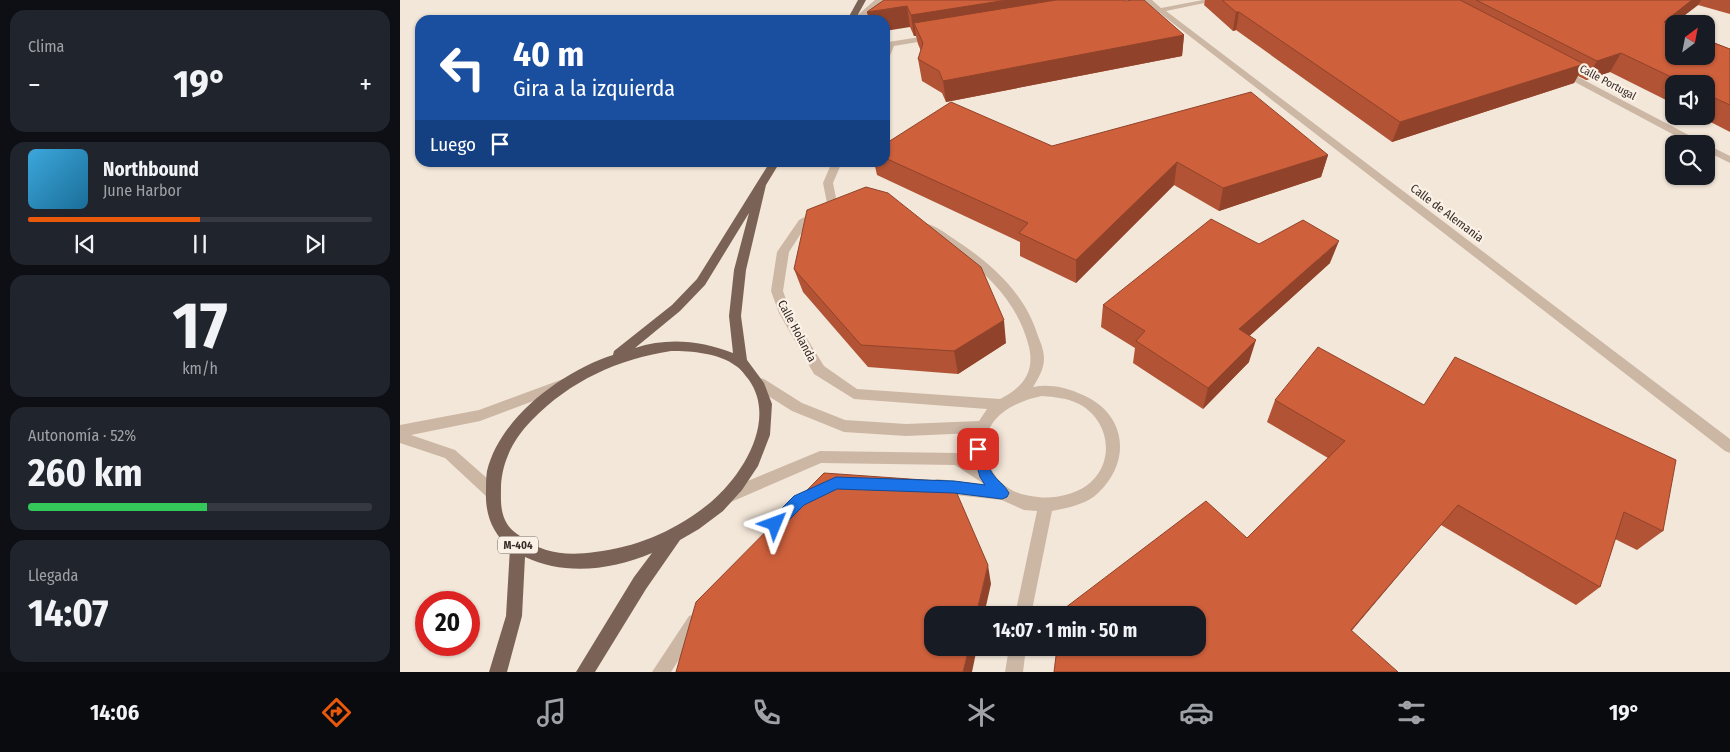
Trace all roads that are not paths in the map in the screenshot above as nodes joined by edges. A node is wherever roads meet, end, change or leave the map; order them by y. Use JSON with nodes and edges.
{"nodes":[{"id":1,"x":862,"y":0,"type":"edge"},
{"id":2,"x":879,"y":0,"type":"edge"},
{"id":3,"x":1215,"y":0,"type":"edge"},
{"id":4,"x":1144,"y":1,"type":"edge"},
{"id":5,"x":1160,"y":10,"type":"junction"},
{"id":6,"x":854,"y":15,"type":"edge"},
{"id":7,"x":862,"y":15,"type":"edge"},
{"id":8,"x":941,"y":36,"type":"edge"},
{"id":9,"x":890,"y":46,"type":"edge"},
{"id":10,"x":1550,"y":65,"type":"edge"},
{"id":11,"x":1682,"y":135,"type":"edge"},
{"id":12,"x":1715,"y":152,"type":"edge"},
{"id":13,"x":1730,"y":160,"type":"edge"},
{"id":14,"x":772,"y":167,"type":"edge"},
{"id":15,"x":835,"y":167,"type":"edge"},
{"id":16,"x":762,"y":186,"type":"junction"},
{"id":17,"x":910,"y":218,"type":"edge"},
{"id":18,"x":613,"y":359,"type":"junction"},
{"id":19,"x":740,"y":362,"type":"junction"},
{"id":20,"x":759,"y":383,"type":"junction"},
{"id":21,"x":565,"y":384,"type":"junction"},
{"id":22,"x":1021,"y":395,"type":"junction"},
{"id":23,"x":1002,"y":405,"type":"junction"},
{"id":24,"x":983,"y":427,"type":"junction"},
{"id":25,"x":400,"y":431,"type":"edge"},
{"id":26,"x":400,"y":437,"type":"edge"},
{"id":27,"x":1730,"y":447,"type":"edge"},
{"id":28,"x":986,"y":477,"type":"junction"},
{"id":29,"x":925,"y":486,"type":"edge"},
{"id":30,"x":492,"y":492,"type":"junction"},
{"id":31,"x":1002,"y":493,"type":"junction"},
{"id":32,"x":726,"y":497,"type":"junction"},
{"id":33,"x":1046,"y":505,"type":"junction"},
{"id":34,"x":674,"y":535,"type":"junction"},
{"id":35,"x":518,"y":545,"type":"junction"},
{"id":36,"x":1025,"y":606,"type":"edge"},
{"id":37,"x":705,"y":608,"type":"edge"},
{"id":38,"x":1017,"y":656,"type":"edge"},
{"id":39,"x":498,"y":672,"type":"edge"},
{"id":40,"x":585,"y":672,"type":"edge"},
{"id":41,"x":662,"y":672,"type":"edge"},
{"id":42,"x":1014,"y":672,"type":"edge"}],
"edges":[{"from":1,"to":6,"type":"main road"},
{"from":2,"to":7,"type":"street"},
{"from":3,"to":5,"type":"street"},
{"from":4,"to":5,"type":"street","name":"Calle de Alemania"},
{"from":5,"to":27,"type":"street","name":"Calle de Alemania"},
{"from":8,"to":9,"type":"street"},
{"from":10,"to":11,"type":"street","name":"Calle Portugal"},
{"from":12,"to":13,"type":"street"},
{"from":14,"to":16,"type":"main road","number":"M-404"},
{"from":15,"to":23,"type":"street","name":"Calle Holanda"},
{"from":16,"to":18,"type":"main road","number":"M-404"},
{"from":16,"to":19,"type":"main road","number":"M-404"},
{"from":17,"to":22,"type":"street"},
{"from":18,"to":19,"type":"main road","number":"M-404"},
{"from":18,"to":21,"type":"main road","number":"M-404"},
{"from":19,"to":20,"type":"main road","number":"M-404"},
{"from":20,"to":24,"type":"street"},
{"from":20,"to":32,"type":"main road","number":"M-404"},
{"from":21,"to":25,"type":"street"},
{"from":21,"to":30,"type":"main road","number":"M-404"},
{"from":22,"to":23,"type":"street"},
{"from":22,"to":33,"type":"street"},
{"from":23,"to":24,"type":"street"},
{"from":24,"to":28,"type":"street"},
{"from":26,"to":30,"type":"street"},
{"from":28,"to":31,"type":"street"},
{"from":28,"to":32,"type":"street"},
{"from":29,"to":31,"type":"street"},
{"from":30,"to":35,"type":"main road","number":"M-404"},
{"from":31,"to":33,"type":"street"},
{"from":32,"to":34,"type":"main road","number":"M-404"},
{"from":33,"to":36,"type":"street"},
{"from":34,"to":35,"type":"main road","number":"M-404"},
{"from":34,"to":40,"type":"main road","number":"M-404"},
{"from":35,"to":39,"type":"main road","number":"M-404"},
{"from":37,"to":41,"type":"street"},
{"from":38,"to":42,"type":"street"}]}
